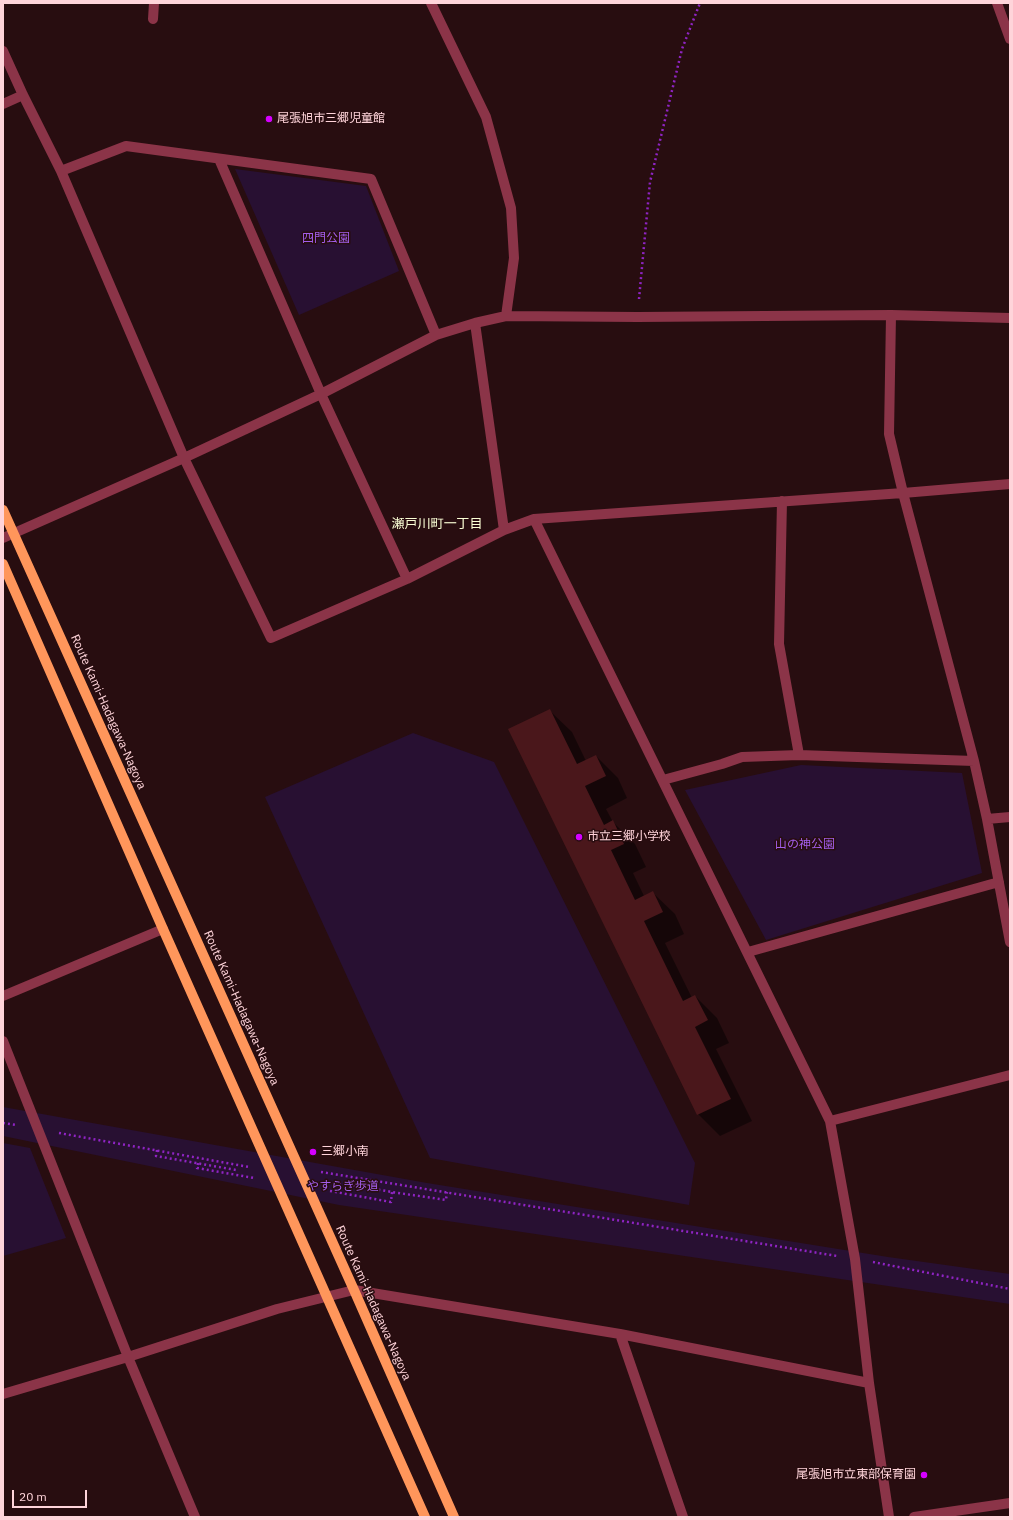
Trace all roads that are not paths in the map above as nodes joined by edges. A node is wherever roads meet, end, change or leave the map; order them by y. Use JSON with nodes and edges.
{"nodes":[{"id":1,"x":154,"y":3,"type":"edge"},
{"id":2,"x":431,"y":3,"type":"edge"},
{"id":3,"x":997,"y":3,"type":"edge"},
{"id":4,"x":153,"y":19,"type":"dead end"},
{"id":5,"x":1010,"y":39,"type":"edge"},
{"id":6,"x":3,"y":51,"type":"edge"},
{"id":7,"x":23,"y":95,"type":"junction"},
{"id":8,"x":3,"y":104,"type":"edge"},
{"id":9,"x":219,"y":159,"type":"junction"},
{"id":10,"x":62,"y":171,"type":"junction"},
{"id":11,"x":890,"y":315,"type":"junction"},
{"id":12,"x":506,"y":316,"type":"junction"},
{"id":13,"x":1010,"y":318,"type":"edge"},
{"id":14,"x":475,"y":323,"type":"junction"},
{"id":15,"x":436,"y":335,"type":"junction"},
{"id":16,"x":320,"y":394,"type":"junction"},
{"id":17,"x":184,"y":458,"type":"junction"},
{"id":18,"x":1010,"y":484,"type":"edge"},
{"id":19,"x":903,"y":493,"type":"junction"},
{"id":20,"x":782,"y":501,"type":"junction"},
{"id":21,"x":3,"y":510,"type":"edge"},
{"id":22,"x":534,"y":519,"type":"junction"},
{"id":23,"x":504,"y":530,"type":"junction"},
{"id":24,"x":13,"y":532,"type":"junction"},
{"id":25,"x":3,"y":538,"type":"edge"},
{"id":26,"x":3,"y":564,"type":"edge"},
{"id":27,"x":407,"y":579,"type":"junction"},
{"id":28,"x":798,"y":755,"type":"junction"},
{"id":29,"x":974,"y":761,"type":"junction"},
{"id":30,"x":662,"y":780,"type":"junction"},
{"id":31,"x":1010,"y":817,"type":"edge"},
{"id":32,"x":987,"y":819,"type":"junction"},
{"id":33,"x":999,"y":882,"type":"junction"},
{"id":34,"x":163,"y":929,"type":"junction"},
{"id":35,"x":1010,"y":942,"type":"edge"},
{"id":36,"x":748,"y":952,"type":"junction"},
{"id":37,"x":3,"y":996,"type":"edge"},
{"id":38,"x":3,"y":1041,"type":"edge"},
{"id":39,"x":1010,"y":1075,"type":"edge"},
{"id":40,"x":830,"y":1121,"type":"junction"},
{"id":41,"x":354,"y":1290,"type":"junction"},
{"id":42,"x":327,"y":1296,"type":"junction"},
{"id":43,"x":620,"y":1334,"type":"junction"},
{"id":44,"x":128,"y":1358,"type":"junction"},
{"id":45,"x":869,"y":1383,"type":"junction"},
{"id":46,"x":3,"y":1394,"type":"edge"},
{"id":47,"x":1010,"y":1503,"type":"edge"},
{"id":48,"x":195,"y":1517,"type":"edge"},
{"id":49,"x":425,"y":1517,"type":"edge"},
{"id":50,"x":454,"y":1517,"type":"edge"},
{"id":51,"x":683,"y":1517,"type":"edge"},
{"id":52,"x":889,"y":1517,"type":"edge"},
{"id":53,"x":914,"y":1517,"type":"edge"}],
"edges":[{"from":1,"to":4,"type":"street"},
{"from":2,"to":12,"type":"street"},
{"from":3,"to":5,"type":"street"},
{"from":6,"to":7,"type":"street"},
{"from":7,"to":8,"type":"street"},
{"from":7,"to":10,"type":"street"},
{"from":9,"to":10,"type":"street"},
{"from":9,"to":15,"type":"street"},
{"from":9,"to":16,"type":"street"},
{"from":10,"to":17,"type":"street"},
{"from":11,"to":12,"type":"street"},
{"from":11,"to":13,"type":"street"},
{"from":11,"to":19,"type":"street"},
{"from":12,"to":14,"type":"street"},
{"from":14,"to":15,"type":"street"},
{"from":14,"to":23,"type":"street"},
{"from":15,"to":16,"type":"street"},
{"from":16,"to":17,"type":"street"},
{"from":16,"to":27,"type":"street"},
{"from":17,"to":24,"type":"street"},
{"from":17,"to":27,"type":"street"},
{"from":18,"to":19,"type":"street"},
{"from":19,"to":20,"type":"street"},
{"from":19,"to":29,"type":"street"},
{"from":20,"to":22,"type":"street"},
{"from":20,"to":28,"type":"street"},
{"from":21,"to":24,"type":"main road","name":"Route Kami-Hadagawa-Nagoya"},
{"from":22,"to":23,"type":"street"},
{"from":22,"to":30,"type":"street"},
{"from":23,"to":27,"type":"street"},
{"from":24,"to":25,"type":"street"},
{"from":24,"to":41,"type":"main road","name":"Route Kami-Hadagawa-Nagoya"},
{"from":26,"to":34,"type":"main road"},
{"from":28,"to":29,"type":"street"},
{"from":28,"to":30,"type":"street"},
{"from":29,"to":32,"type":"street"},
{"from":30,"to":36,"type":"street"},
{"from":31,"to":32,"type":"street"},
{"from":32,"to":33,"type":"street"},
{"from":33,"to":35,"type":"street"},
{"from":33,"to":36,"type":"street"},
{"from":34,"to":37,"type":"street"},
{"from":34,"to":42,"type":"main road"},
{"from":36,"to":40,"type":"street"},
{"from":38,"to":44,"type":"street"},
{"from":39,"to":40,"type":"street"},
{"from":40,"to":45,"type":"street"},
{"from":41,"to":42,"type":"street"},
{"from":41,"to":43,"type":"street"},
{"from":41,"to":50,"type":"main road","name":"Route Kami-Hadagawa-Nagoya"},
{"from":42,"to":44,"type":"street"},
{"from":42,"to":49,"type":"main road"},
{"from":43,"to":45,"type":"street"},
{"from":43,"to":51,"type":"street"},
{"from":44,"to":46,"type":"street"},
{"from":44,"to":48,"type":"street"},
{"from":45,"to":52,"type":"street"},
{"from":47,"to":53,"type":"street"}]}
